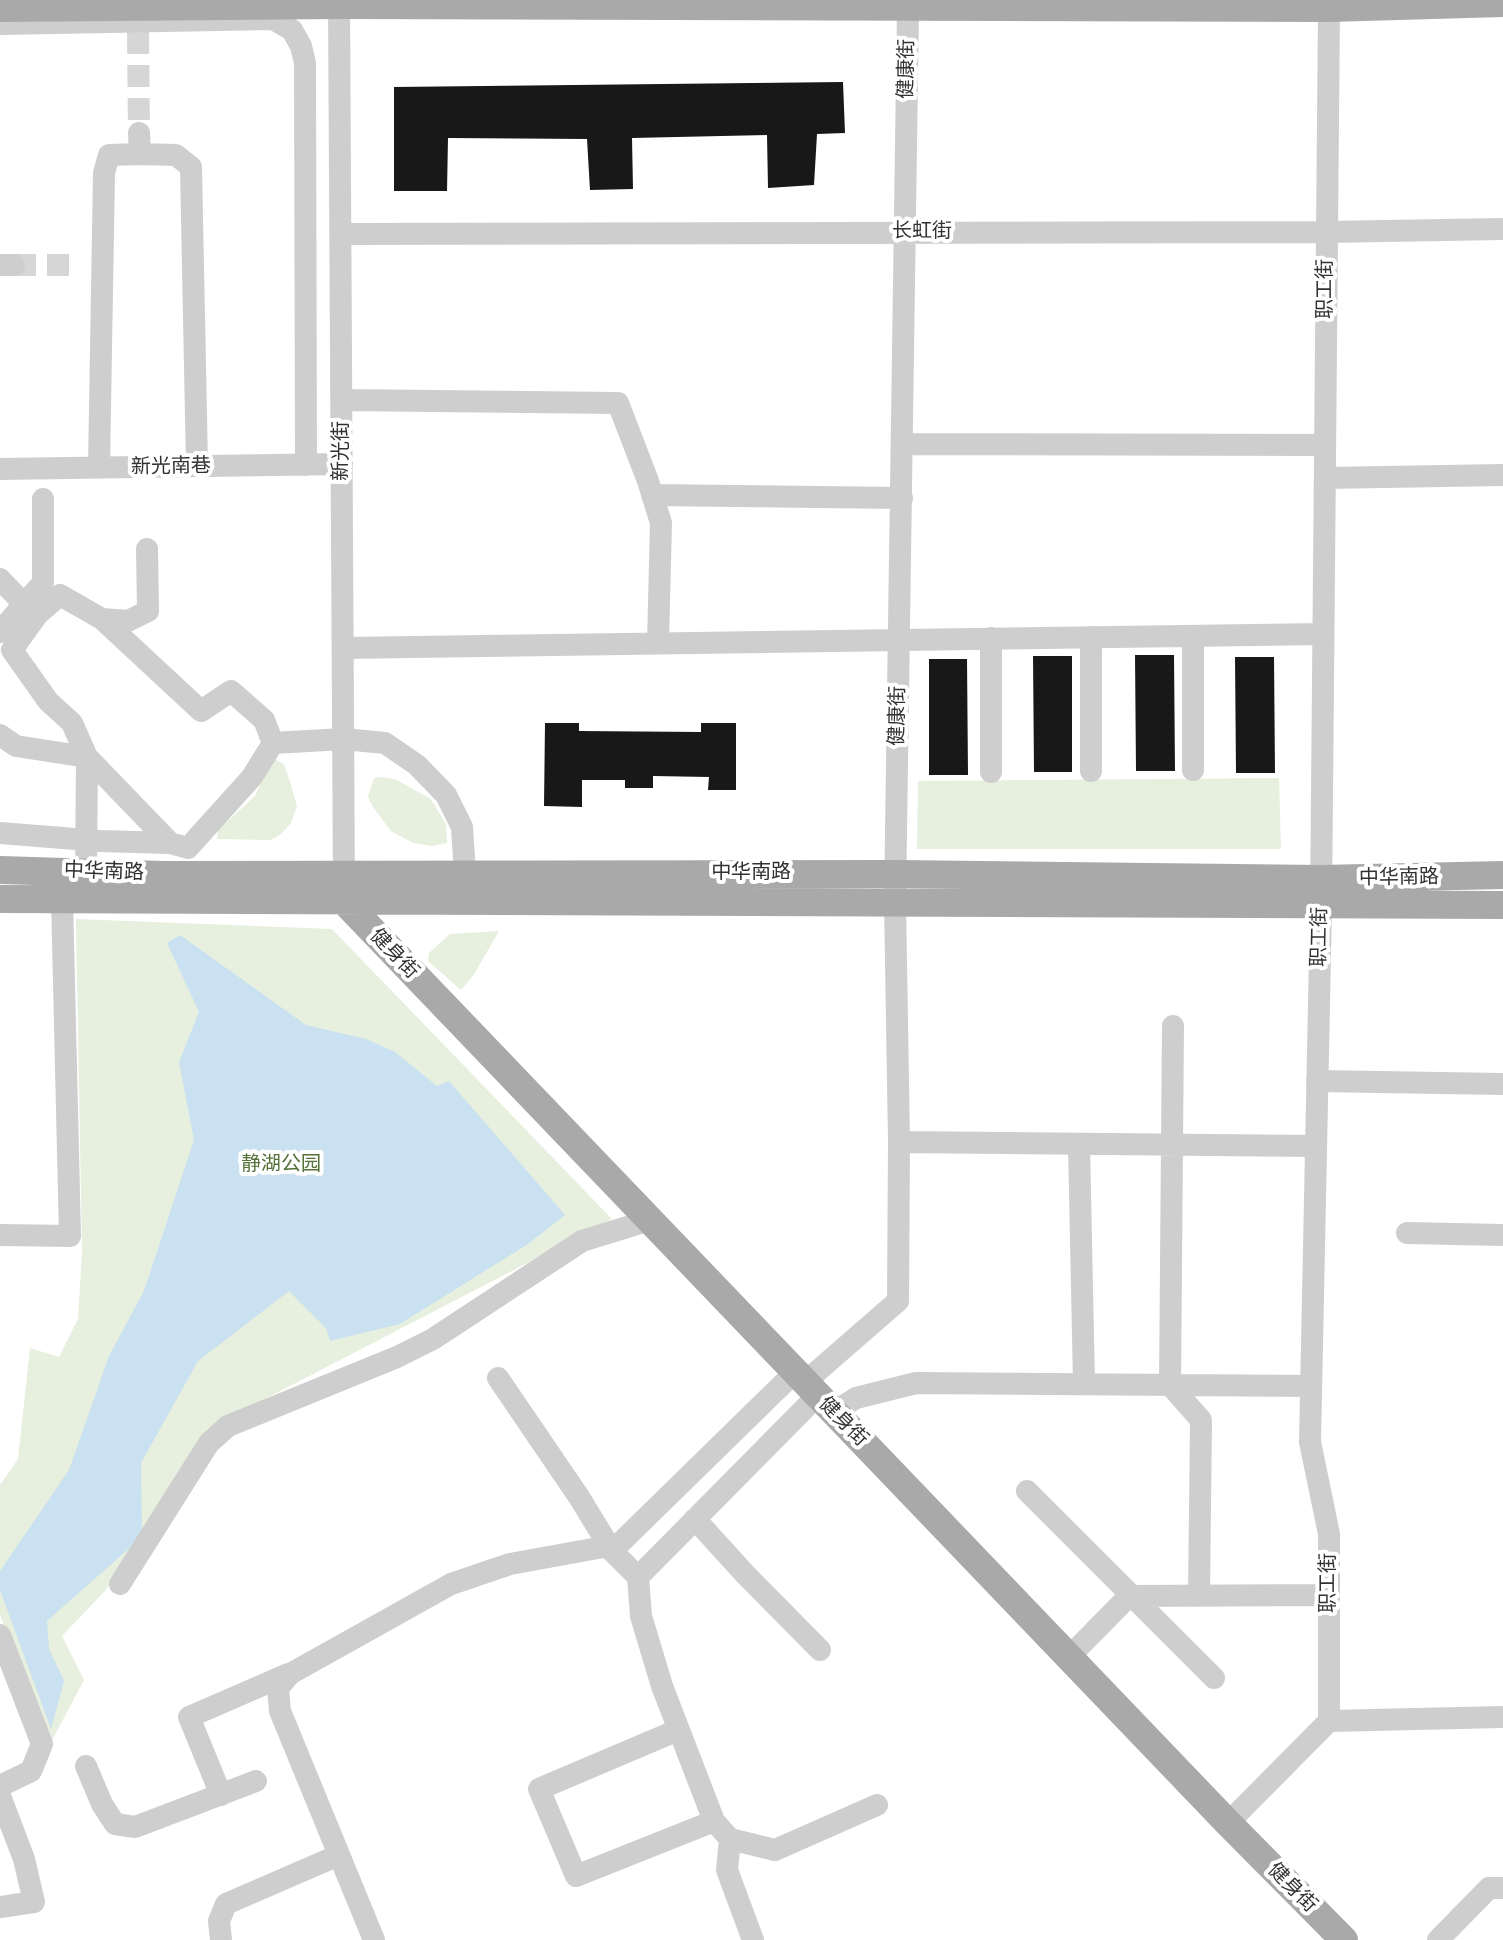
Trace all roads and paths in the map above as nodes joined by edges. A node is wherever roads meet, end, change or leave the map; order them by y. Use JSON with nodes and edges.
{"nodes":[{"id":1,"x":339,"y":2,"type":"edge"},
{"id":2,"x":1503,"y":3,"type":"edge"},
{"id":3,"x":0,"y":8,"type":"edge"},
{"id":4,"x":908,"y":8,"type":"junction"},
{"id":5,"x":1329,"y":8,"type":"junction"},
{"id":6,"x":138,"y":20,"type":"junction"},
{"id":7,"x":0,"y":24,"type":"edge"},
{"id":8,"x":1503,"y":229,"type":"edge"},
{"id":9,"x":905,"y":232,"type":"junction"},
{"id":10,"x":1327,"y":232,"type":"junction"},
{"id":11,"x":341,"y":234,"type":"junction"},
{"id":12,"x":78,"y":265,"type":"tunnel mouth"},
{"id":13,"x":101,"y":265,"type":"junction"},
{"id":14,"x":342,"y":400,"type":"junction"},
{"id":15,"x":902,"y":444,"type":"junction"},
{"id":16,"x":1325,"y":445,"type":"junction"},
{"id":17,"x":342,"y":464,"type":"junction"},
{"id":18,"x":306,"y":465,"type":"junction"},
{"id":19,"x":197,"y":466,"type":"junction"},
{"id":20,"x":99,"y":467,"type":"junction"},
{"id":21,"x":0,"y":469,"type":"edge"},
{"id":22,"x":1503,"y":475,"type":"edge"},
{"id":23,"x":1325,"y":478,"type":"junction"},
{"id":24,"x":652,"y":495,"type":"junction"},
{"id":25,"x":902,"y":498,"type":"junction"},
{"id":26,"x":43,"y":499,"type":"dead end"},
{"id":27,"x":147,"y":549,"type":"dead end"},
{"id":28,"x":0,"y":579,"type":"edge"},
{"id":29,"x":24,"y":604,"type":"junction"},
{"id":30,"x":102,"y":619,"type":"junction"},
{"id":31,"x":0,"y":632,"type":"edge"},
{"id":32,"x":1323,"y":634,"type":"junction"},
{"id":33,"x":1193,"y":636,"type":"junction"},
{"id":34,"x":1091,"y":637,"type":"junction"},
{"id":35,"x":900,"y":638,"type":"junction"},
{"id":36,"x":991,"y":638,"type":"junction"},
{"id":37,"x":658,"y":643,"type":"junction"},
{"id":38,"x":344,"y":648,"type":"junction"},
{"id":39,"x":0,"y":735,"type":"edge"},
{"id":40,"x":344,"y":739,"type":"junction"},
{"id":41,"x":273,"y":743,"type":"junction"},
{"id":42,"x":87,"y":757,"type":"junction"},
{"id":43,"x":1193,"y":770,"type":"dead end"},
{"id":44,"x":1091,"y":771,"type":"dead end"},
{"id":45,"x":991,"y":772,"type":"dead end"},
{"id":46,"x":0,"y":833,"type":"edge"},
{"id":47,"x":84,"y":840,"type":"junction"},
{"id":48,"x":170,"y":843,"type":"junction"},
{"id":49,"x":0,"y":870,"type":"edge"},
{"id":50,"x":86,"y":871,"type":"junction"},
{"id":51,"x":465,"y":874,"type":"junction"},
{"id":52,"x":1503,"y":875,"type":"edge"},
{"id":53,"x":895,"y":887,"type":"junction"},
{"id":54,"x":344,"y":888,"type":"junction"},
{"id":55,"x":1320,"y":893,"type":"junction"},
{"id":56,"x":0,"y":899,"type":"edge"},
{"id":57,"x":62,"y":899,"type":"junction"},
{"id":58,"x":1503,"y":905,"type":"edge"},
{"id":59,"x":1173,"y":1026,"type":"dead end"},
{"id":60,"x":1317,"y":1081,"type":"junction"},
{"id":61,"x":1503,"y":1084,"type":"edge"},
{"id":62,"x":899,"y":1142,"type":"junction"},
{"id":63,"x":1079,"y":1144,"type":"junction"},
{"id":64,"x":1172,"y":1145,"type":"junction"},
{"id":65,"x":1315,"y":1146,"type":"junction"},
{"id":66,"x":650,"y":1220,"type":"junction"},
{"id":67,"x":1407,"y":1233,"type":"dead end"},
{"id":68,"x":0,"y":1235,"type":"edge"},
{"id":69,"x":1503,"y":1235,"type":"edge"},
{"id":70,"x":498,"y":1378,"type":"dead end"},
{"id":71,"x":1084,"y":1384,"type":"junction"},
{"id":72,"x":1170,"y":1385,"type":"junction"},
{"id":73,"x":1311,"y":1386,"type":"junction"},
{"id":74,"x":813,"y":1391,"type":"junction"},
{"id":75,"x":1027,"y":1491,"type":"dead end"},
{"id":76,"x":695,"y":1519,"type":"junction"},
{"id":77,"x":610,"y":1548,"type":"junction"},
{"id":78,"x":638,"y":1577,"type":"junction"},
{"id":79,"x":120,"y":1584,"type":"dead end"},
{"id":80,"x":1329,"y":1595,"type":"junction"},
{"id":81,"x":1129,"y":1596,"type":"junction"},
{"id":82,"x":1199,"y":1596,"type":"junction"},
{"id":83,"x":0,"y":1635,"type":"edge"},
{"id":84,"x":820,"y":1650,"type":"dead end"},
{"id":85,"x":1069,"y":1657,"type":"junction"},
{"id":86,"x":290,"y":1674,"type":"junction"},
{"id":87,"x":1214,"y":1678,"type":"dead end"},
{"id":88,"x":1503,"y":1717,"type":"edge"},
{"id":89,"x":1329,"y":1721,"type":"junction"},
{"id":90,"x":678,"y":1730,"type":"junction"},
{"id":91,"x":86,"y":1766,"type":"dead end"},
{"id":92,"x":256,"y":1781,"type":"dead end"},
{"id":93,"x":0,"y":1786,"type":"edge"},
{"id":94,"x":221,"y":1795,"type":"junction"},
{"id":95,"x":0,"y":1796,"type":"edge"},
{"id":96,"x":877,"y":1805,"type":"dead end"},
{"id":97,"x":714,"y":1821,"type":"junction"},
{"id":98,"x":1228,"y":1823,"type":"junction"},
{"id":99,"x":730,"y":1839,"type":"junction"},
{"id":100,"x":339,"y":1855,"type":"junction"},
{"id":101,"x":1503,"y":1888,"type":"edge"},
{"id":102,"x":0,"y":1907,"type":"edge"},
{"id":103,"x":221,"y":1940,"type":"edge"},
{"id":104,"x":374,"y":1940,"type":"edge"},
{"id":105,"x":753,"y":1940,"type":"edge"},
{"id":106,"x":1344,"y":1940,"type":"edge"},
{"id":107,"x":1438,"y":1940,"type":"edge"}],
"edges":[{"from":1,"to":4,"type":"main road"},
{"from":1,"to":6,"type":"main road"},
{"from":1,"to":11,"type":"street","name":"新光街"},
{"from":2,"to":5,"type":"main road"},
{"from":3,"to":6,"type":"main road"},
{"from":4,"to":5,"type":"main road"},
{"from":4,"to":9,"type":"street","name":"健康街"},
{"from":5,"to":10,"type":"street","name":"职工街"},
{"from":6,"to":7,"type":"street"},
{"from":6,"to":18,"type":"street"},
{"from":8,"to":10,"type":"street","name":"长虹街"},
{"from":9,"to":10,"type":"street","name":"长虹街"},
{"from":9,"to":11,"type":"street","name":"长虹街"},
{"from":9,"to":15,"type":"street","name":"健康街"},
{"from":10,"to":16,"type":"street","name":"职工街"},
{"from":11,"to":14,"type":"street","name":"新光街"},
{"from":12,"to":13,"type":"street"},
{"from":13,"to":19,"type":"street"},
{"from":13,"to":20,"type":"street"},
{"from":14,"to":17,"type":"street","name":"新光街"},
{"from":14,"to":24,"type":"street"},
{"from":15,"to":16,"type":"street"},
{"from":15,"to":25,"type":"street","name":"健康街"},
{"from":16,"to":23,"type":"street","name":"职工街"},
{"from":17,"to":18,"type":"street","name":"新光南巷"},
{"from":17,"to":38,"type":"street","name":"新光街"},
{"from":18,"to":19,"type":"street","name":"新光南巷"},
{"from":19,"to":20,"type":"street","name":"新光南巷"},
{"from":20,"to":21,"type":"street","name":"新光南巷"},
{"from":22,"to":23,"type":"street"},
{"from":23,"to":32,"type":"street","name":"职工街"},
{"from":24,"to":25,"type":"street"},
{"from":24,"to":37,"type":"street"},
{"from":25,"to":35,"type":"street","name":"健康街"},
{"from":26,"to":29,"type":"street"},
{"from":27,"to":30,"type":"street"},
{"from":28,"to":29,"type":"street"},
{"from":29,"to":31,"type":"street"},
{"from":30,"to":41,"type":"street"},
{"from":30,"to":42,"type":"street"},
{"from":32,"to":33,"type":"street"},
{"from":32,"to":55,"type":"street","name":"职工街"},
{"from":33,"to":34,"type":"street"},
{"from":33,"to":43,"type":"street"},
{"from":34,"to":36,"type":"street"},
{"from":34,"to":44,"type":"street"},
{"from":35,"to":36,"type":"street"},
{"from":35,"to":37,"type":"street"},
{"from":35,"to":53,"type":"street","name":"健康街"},
{"from":36,"to":45,"type":"street"},
{"from":37,"to":38,"type":"street"},
{"from":38,"to":40,"type":"street","name":"新光街"},
{"from":39,"to":42,"type":"street"},
{"from":40,"to":41,"type":"street"},
{"from":40,"to":51,"type":"street"},
{"from":40,"to":54,"type":"street","name":"新光街"},
{"from":41,"to":48,"type":"street"},
{"from":42,"to":47,"type":"street"},
{"from":42,"to":48,"type":"street"},
{"from":46,"to":47,"type":"street"},
{"from":47,"to":48,"type":"street"},
{"from":47,"to":50,"type":"street"},
{"from":49,"to":50,"type":"main road","name":"中华南路"},
{"from":50,"to":54,"type":"main road","name":"中华南路"},
{"from":51,"to":53,"type":"main road","name":"中华南路"},
{"from":51,"to":54,"type":"main road","name":"中华南路"},
{"from":52,"to":55,"type":"main road","name":"中华南路"},
{"from":53,"to":54,"type":"main road","name":"中华南路"},
{"from":53,"to":55,"type":"main road","name":"中华南路"},
{"from":53,"to":62,"type":"street","name":"健康街"},
{"from":54,"to":57,"type":"main road"},
{"from":54,"to":66,"type":"main road","name":"健身街"},
{"from":55,"to":58,"type":"main road","name":"中华南路"},
{"from":55,"to":60,"type":"street","name":"职工街"},
{"from":56,"to":57,"type":"main road"},
{"from":57,"to":68,"type":"street"},
{"from":59,"to":64,"type":"street"},
{"from":60,"to":61,"type":"street"},
{"from":60,"to":65,"type":"street","name":"职工街"},
{"from":62,"to":63,"type":"street"},
{"from":62,"to":74,"type":"street","name":"健康街"},
{"from":63,"to":64,"type":"street"},
{"from":63,"to":71,"type":"street"},
{"from":64,"to":65,"type":"street"},
{"from":64,"to":72,"type":"street"},
{"from":65,"to":73,"type":"street","name":"职工街"},
{"from":66,"to":74,"type":"main road","name":"健身街"},
{"from":66,"to":79,"type":"street"},
{"from":67,"to":69,"type":"street"},
{"from":70,"to":77,"type":"street"},
{"from":71,"to":72,"type":"street"},
{"from":71,"to":74,"type":"street"},
{"from":72,"to":73,"type":"street"},
{"from":72,"to":82,"type":"street"},
{"from":73,"to":80,"type":"street","name":"职工街"},
{"from":74,"to":76,"type":"street"},
{"from":74,"to":77,"type":"street"},
{"from":74,"to":85,"type":"main road","name":"健身街"},
{"from":75,"to":81,"type":"street"},
{"from":76,"to":78,"type":"street"},
{"from":76,"to":84,"type":"street"},
{"from":77,"to":78,"type":"street"},
{"from":77,"to":86,"type":"street"},
{"from":78,"to":90,"type":"street"},
{"from":80,"to":82,"type":"street"},
{"from":80,"to":89,"type":"street","name":"职工街"},
{"from":81,"to":82,"type":"street"},
{"from":81,"to":85,"type":"street"},
{"from":81,"to":87,"type":"street"},
{"from":83,"to":93,"type":"street"},
{"from":85,"to":98,"type":"main road","name":"健身街"},
{"from":86,"to":94,"type":"street"},
{"from":86,"to":100,"type":"street"},
{"from":88,"to":89,"type":"street"},
{"from":89,"to":98,"type":"street"},
{"from":90,"to":97,"type":"street"},
{"from":90,"to":97,"type":"street"},
{"from":91,"to":94,"type":"street"},
{"from":92,"to":94,"type":"street"},
{"from":95,"to":102,"type":"street"},
{"from":96,"to":99,"type":"street"},
{"from":97,"to":99,"type":"street"},
{"from":98,"to":106,"type":"main road","name":"健身街"},
{"from":99,"to":105,"type":"street"},
{"from":100,"to":103,"type":"street"},
{"from":100,"to":104,"type":"street"},
{"from":101,"to":107,"type":"street"}]}
